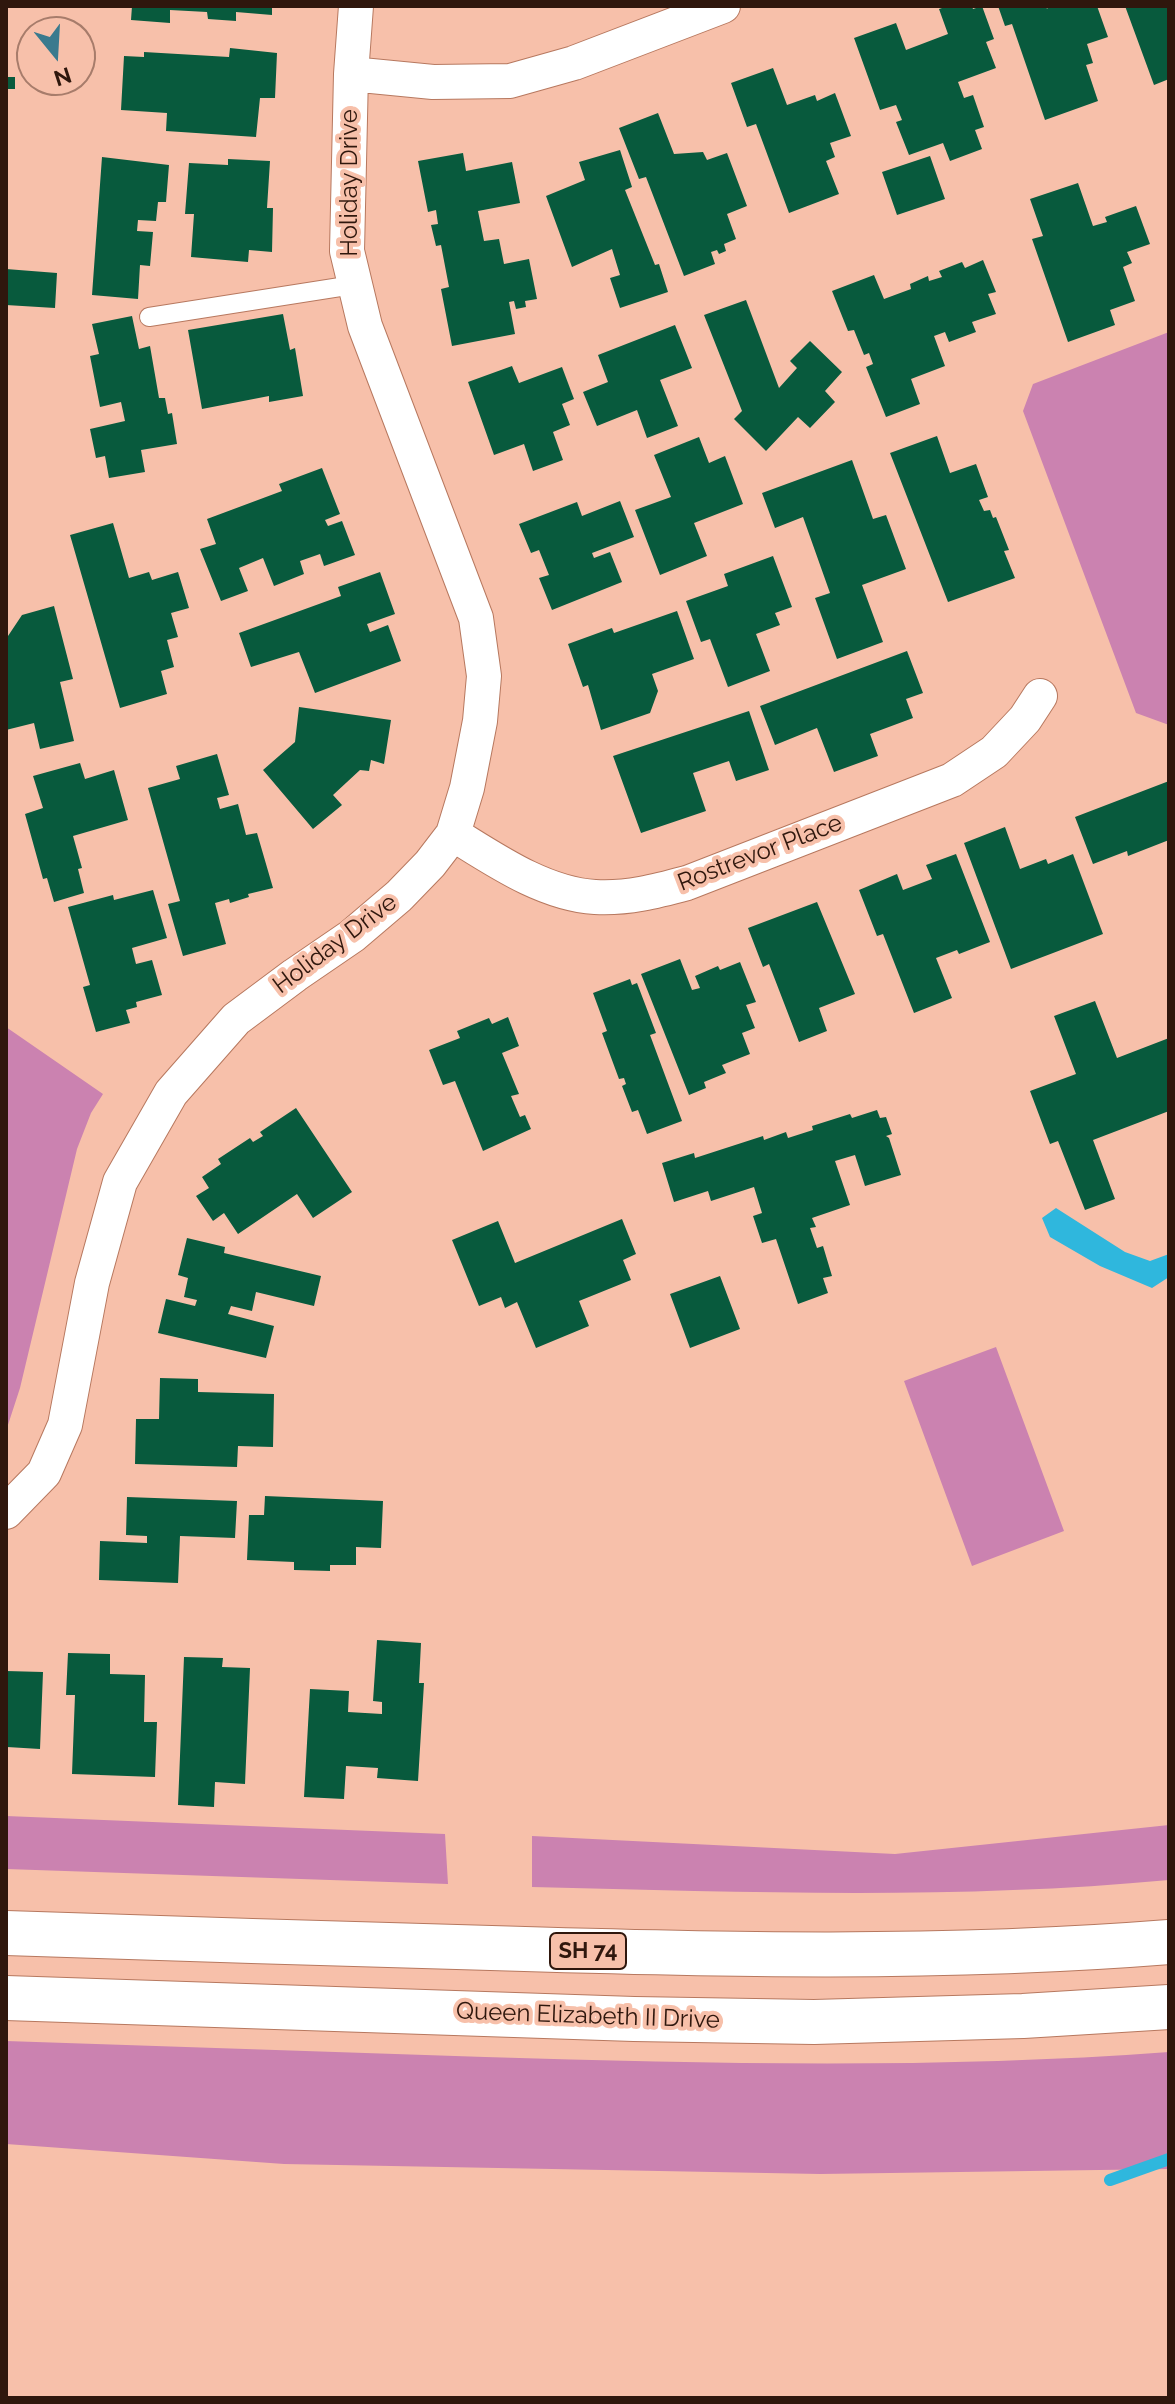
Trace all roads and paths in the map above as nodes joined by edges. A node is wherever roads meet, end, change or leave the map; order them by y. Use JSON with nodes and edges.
{"nodes":[{"id":1,"x":356,"y":6,"type":"edge"},
{"id":2,"x":723,"y":6,"type":"edge"},
{"id":3,"x":351,"y":74,"type":"junction"},
{"id":4,"x":353,"y":285,"type":"junction"},
{"id":5,"x":149,"y":317,"type":"dead end"},
{"id":6,"x":1040,"y":696,"type":"dead end"},
{"id":7,"x":453,"y":834,"type":"junction"},
{"id":8,"x":6,"y":1512,"type":"edge"},
{"id":9,"x":6,"y":1933,"type":"edge"},
{"id":10,"x":1169,"y":1942,"type":"edge"},
{"id":11,"x":6,"y":1998,"type":"edge"},
{"id":12,"x":1169,"y":2007,"type":"edge"}],
"edges":[{"from":1,"to":3,"type":"street","name":"Holiday Drive"},
{"from":2,"to":3,"type":"street"},
{"from":3,"to":4,"type":"street","name":"Holiday Drive"},
{"from":4,"to":5,"type":"lane"},
{"from":4,"to":7,"type":"street","name":"Holiday Drive"},
{"from":6,"to":7,"type":"street","name":"Rostrevor Place"},
{"from":7,"to":8,"type":"street","name":"Holiday Drive"},
{"from":9,"to":10,"type":"highway","number":"SH 74"},
{"from":11,"to":12,"type":"highway","name":"Queen Elizabeth II Drive"}]}
